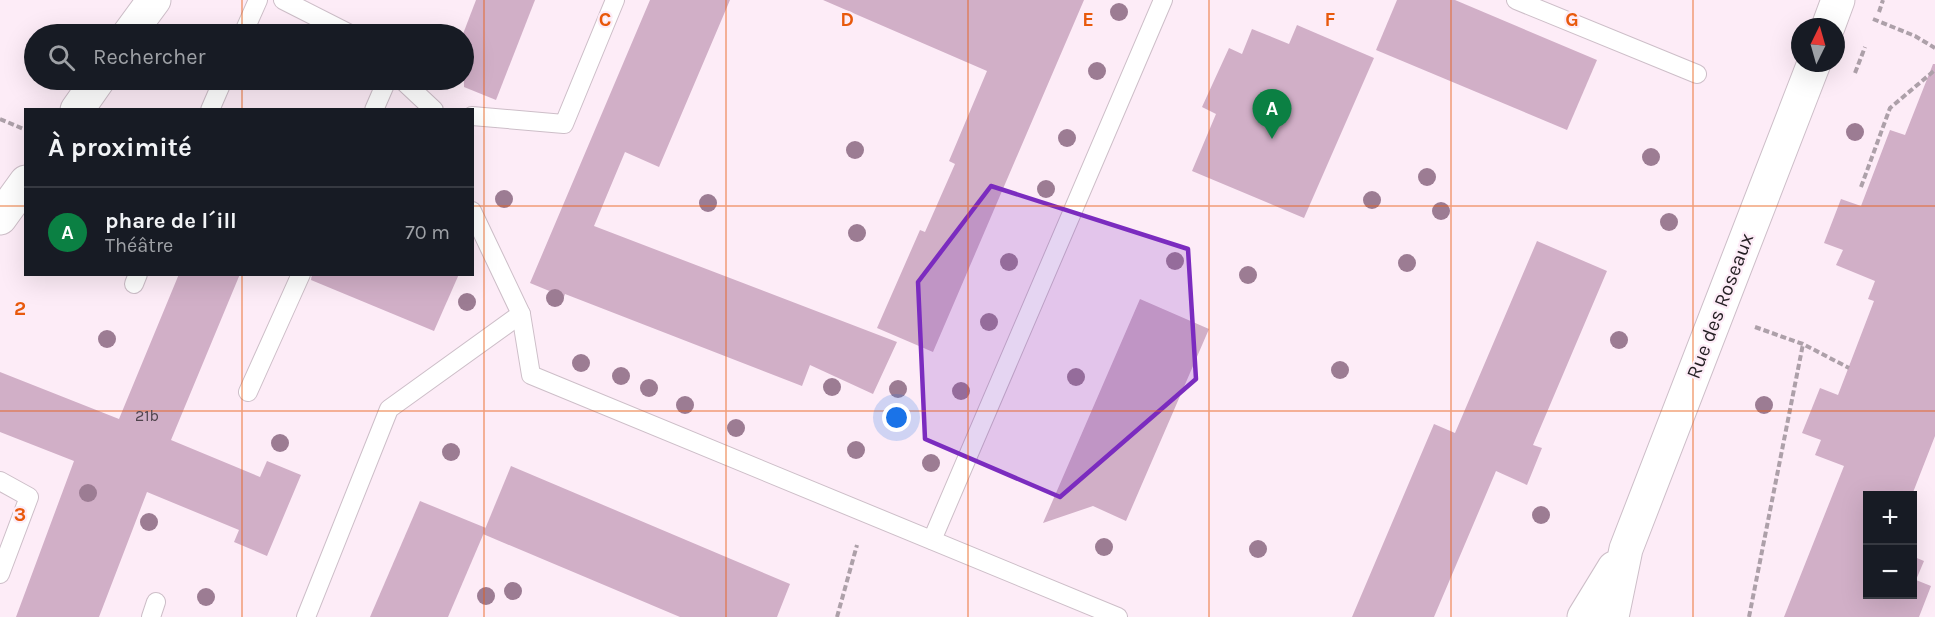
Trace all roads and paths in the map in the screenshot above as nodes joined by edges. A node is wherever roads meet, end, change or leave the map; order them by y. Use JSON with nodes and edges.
{"nodes":[{"id":1,"x":154,"y":0,"type":"edge"},
{"id":2,"x":258,"y":0,"type":"edge"},
{"id":3,"x":283,"y":0,"type":"edge"},
{"id":4,"x":615,"y":0,"type":"edge"},
{"id":5,"x":1163,"y":0,"type":"edge"},
{"id":6,"x":1516,"y":0,"type":"edge"},
{"id":7,"x":1835,"y":10,"type":"edge"},
{"id":8,"x":136,"y":24,"type":"edge"},
{"id":9,"x":247,"y":24,"type":"edge"},
{"id":10,"x":330,"y":24,"type":"edge"},
{"id":11,"x":1935,"y":48,"type":"edge"},
{"id":12,"x":1935,"y":70,"type":"edge"},
{"id":13,"x":1811,"y":72,"type":"edge"},
{"id":14,"x":1697,"y":74,"type":"dead end"},
{"id":15,"x":91,"y":90,"type":"edge"},
{"id":16,"x":219,"y":90,"type":"edge"},
{"id":17,"x":383,"y":90,"type":"edge"},
{"id":18,"x":413,"y":90,"type":"edge"},
{"id":19,"x":78,"y":108,"type":"edge"},
{"id":20,"x":211,"y":108,"type":"edge"},
{"id":21,"x":375,"y":108,"type":"edge"},
{"id":22,"x":432,"y":108,"type":"edge"},
{"id":23,"x":474,"y":116,"type":"edge"},
{"id":24,"x":0,"y":119,"type":"edge"},
{"id":25,"x":24,"y":129,"type":"edge"},
{"id":26,"x":24,"y":185,"type":"edge"},
{"id":27,"x":1861,"y":187,"type":"dead end"},
{"id":28,"x":474,"y":215,"type":"edge"},
{"id":29,"x":0,"y":218,"type":"edge"},
{"id":30,"x":300,"y":276,"type":"edge"},
{"id":31,"x":1718,"y":313,"type":"junction"},
{"id":32,"x":521,"y":314,"type":"junction"},
{"id":33,"x":1803,"y":344,"type":"junction"},
{"id":34,"x":1849,"y":368,"type":"dead end"},
{"id":35,"x":248,"y":392,"type":"dead end"},
{"id":36,"x":0,"y":481,"type":"edge"},
{"id":37,"x":866,"y":513,"type":"junction"},
{"id":38,"x":932,"y":540,"type":"junction"},
{"id":39,"x":1626,"y":549,"type":"junction"},
{"id":40,"x":0,"y":574,"type":"edge"},
{"id":41,"x":306,"y":617,"type":"edge"},
{"id":42,"x":837,"y":617,"type":"edge"},
{"id":43,"x":1118,"y":617,"type":"edge"},
{"id":44,"x":1584,"y":617,"type":"edge"},
{"id":45,"x":1611,"y":617,"type":"edge"},
{"id":46,"x":1749,"y":617,"type":"edge"}],
"edges":[{"from":1,"to":8,"type":"street"},
{"from":2,"to":9,"type":"lane"},
{"from":3,"to":10,"type":"lane"},
{"from":4,"to":23,"type":"lane"},
{"from":5,"to":38,"type":"lane"},
{"from":6,"to":14,"type":"lane"},
{"from":7,"to":11,"type":"path"},
{"from":12,"to":27,"type":"path"},
{"from":13,"to":31,"type":"street","name":"Rue des Roseaux"},
{"from":15,"to":19,"type":"street"},
{"from":16,"to":20,"type":"lane"},
{"from":17,"to":21,"type":"lane"},
{"from":18,"to":22,"type":"lane"},
{"from":24,"to":25,"type":"path"},
{"from":26,"to":29,"type":"street"},
{"from":28,"to":32,"type":"lane"},
{"from":30,"to":35,"type":"lane"},
{"from":31,"to":33,"type":"path"},
{"from":31,"to":39,"type":"street","name":"Rue des Roseaux"},
{"from":32,"to":37,"type":"lane"},
{"from":32,"to":41,"type":"lane"},
{"from":33,"to":34,"type":"path"},
{"from":33,"to":46,"type":"path"},
{"from":36,"to":40,"type":"lane"},
{"from":37,"to":38,"type":"lane"},
{"from":37,"to":42,"type":"path"},
{"from":38,"to":43,"type":"lane"},
{"from":39,"to":44,"type":"street","name":"Rue des Roseaux"},
{"from":39,"to":45,"type":"street","name":"Rue des Roseaux"}]}
